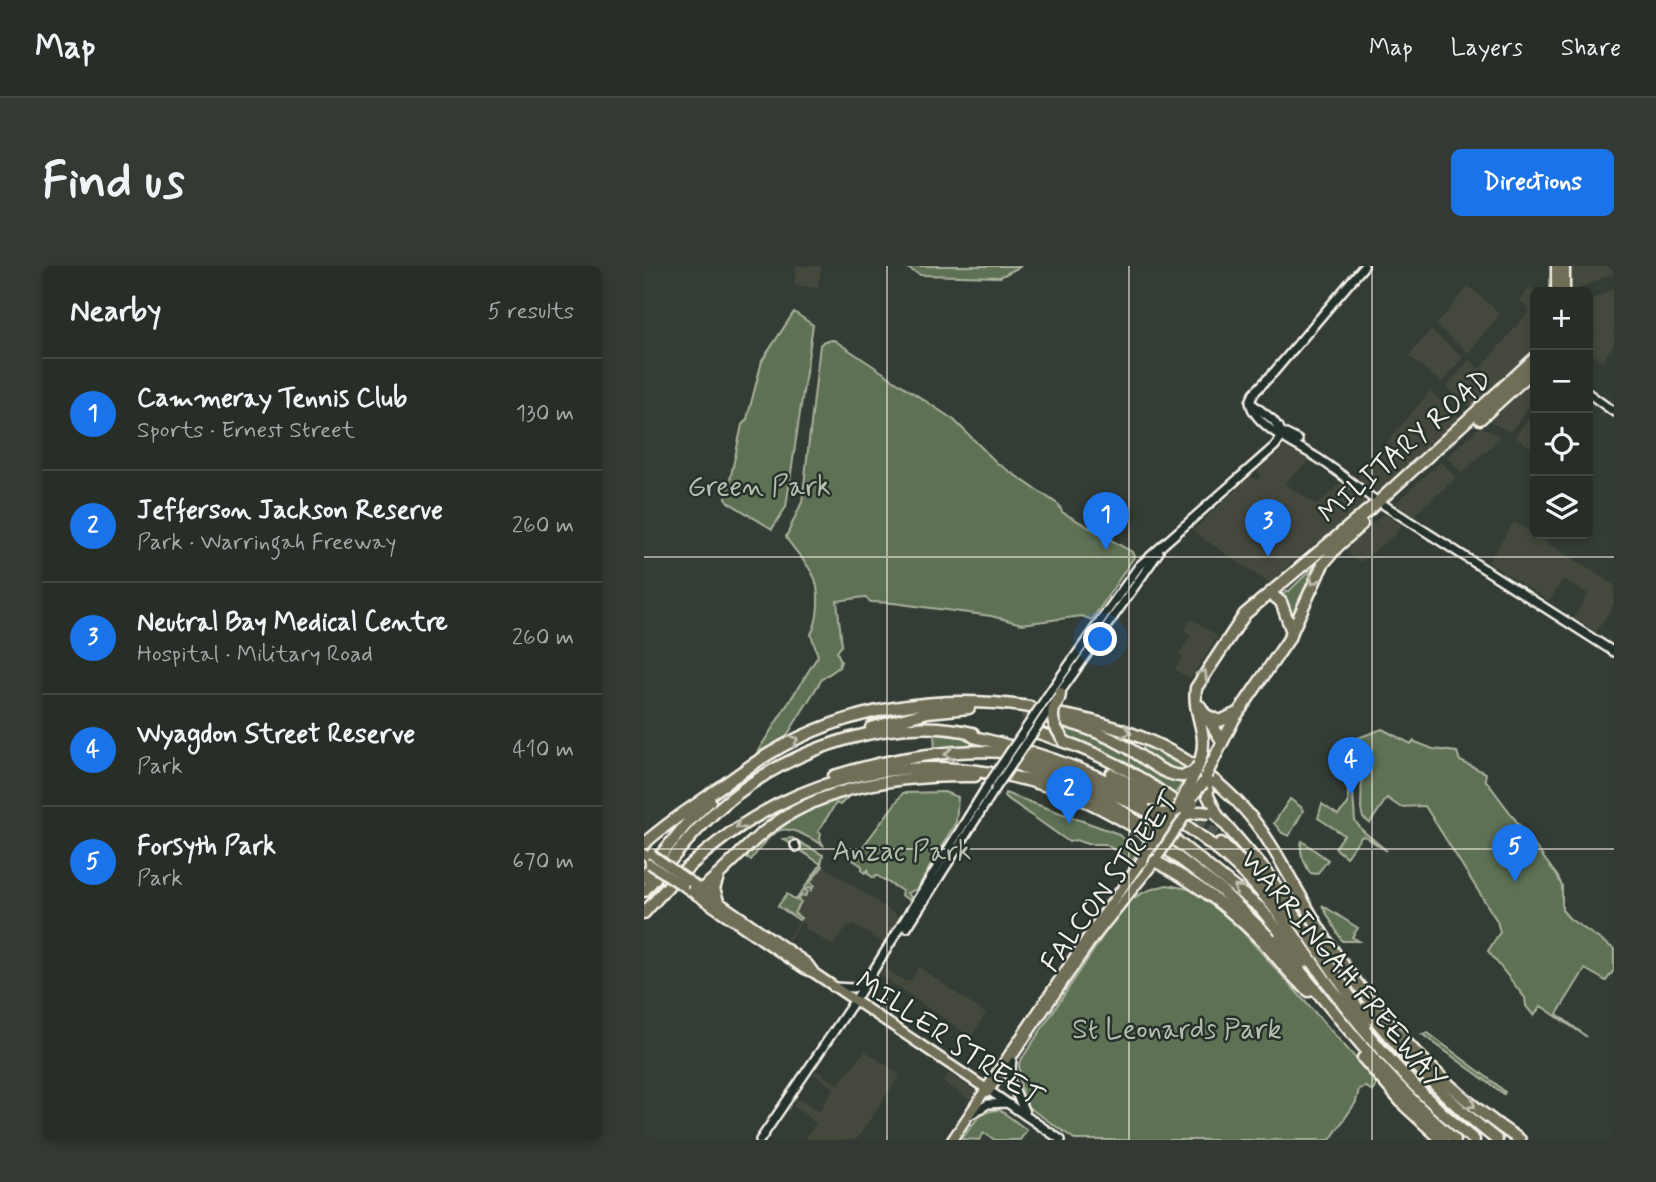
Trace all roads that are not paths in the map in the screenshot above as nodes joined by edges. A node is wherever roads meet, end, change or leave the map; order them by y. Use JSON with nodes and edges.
{"nodes":[{"id":1,"x":1364,"y":266,"type":"edge"},
{"id":2,"x":1557,"y":266,"type":"edge"},
{"id":3,"x":1564,"y":266,"type":"edge"},
{"id":4,"x":1557,"y":287,"type":"edge"},
{"id":5,"x":1564,"y":287,"type":"edge"},
{"id":6,"x":1530,"y":363,"type":"edge"},
{"id":7,"x":1274,"y":372,"type":"junction"},
{"id":8,"x":1530,"y":373,"type":"edge"},
{"id":9,"x":1593,"y":397,"type":"edge"},
{"id":10,"x":1250,"y":402,"type":"junction"},
{"id":11,"x":1259,"y":408,"type":"junction"},
{"id":12,"x":1614,"y":412,"type":"edge"},
{"id":13,"x":1274,"y":427,"type":"junction"},
{"id":14,"x":1280,"y":437,"type":"junction"},
{"id":15,"x":1313,"y":455,"type":"junction"},
{"id":16,"x":1253,"y":465,"type":"junction"},
{"id":17,"x":1381,"y":504,"type":"junction"},
{"id":18,"x":1164,"y":546,"type":"junction"},
{"id":19,"x":1331,"y":553,"type":"junction"},
{"id":20,"x":1145,"y":561,"type":"junction"},
{"id":21,"x":1303,"y":565,"type":"junction"},
{"id":22,"x":1270,"y":593,"type":"junction"},
{"id":23,"x":1127,"y":596,"type":"junction"},
{"id":24,"x":1292,"y":632,"type":"junction"},
{"id":25,"x":1084,"y":652,"type":"junction"},
{"id":26,"x":1614,"y":652,"type":"edge"},
{"id":27,"x":1058,"y":691,"type":"junction"},
{"id":28,"x":1195,"y":699,"type":"junction"},
{"id":29,"x":1240,"y":711,"type":"junction"},
{"id":30,"x":1206,"y":715,"type":"junction"},
{"id":31,"x":967,"y":732,"type":"junction"},
{"id":32,"x":1033,"y":732,"type":"junction"},
{"id":33,"x":854,"y":738,"type":"junction"},
{"id":34,"x":999,"y":740,"type":"dead end"},
{"id":35,"x":1222,"y":741,"type":"junction"},
{"id":36,"x":1066,"y":742,"type":"junction"},
{"id":37,"x":1013,"y":747,"type":"junction"},
{"id":38,"x":1031,"y":748,"type":"dead end"},
{"id":39,"x":991,"y":753,"type":"junction"},
{"id":40,"x":1050,"y":759,"type":"junction"},
{"id":41,"x":1200,"y":761,"type":"junction"},
{"id":42,"x":1021,"y":763,"type":"junction"},
{"id":43,"x":736,"y":776,"type":"junction"},
{"id":44,"x":1009,"y":776,"type":"dead end"},
{"id":45,"x":1205,"y":780,"type":"junction"},
{"id":46,"x":991,"y":789,"type":"junction"},
{"id":47,"x":800,"y":792,"type":"junction"},
{"id":48,"x":1149,"y":809,"type":"junction"},
{"id":49,"x":1214,"y":813,"type":"junction"},
{"id":50,"x":1187,"y":814,"type":"junction"},
{"id":51,"x":1172,"y":815,"type":"junction"},
{"id":52,"x":669,"y":823,"type":"junction"},
{"id":53,"x":1184,"y":830,"type":"dead end"},
{"id":54,"x":644,"y":835,"type":"edge"},
{"id":55,"x":1221,"y":843,"type":"tunnel mouth"},
{"id":56,"x":644,"y":844,"type":"edge"},
{"id":57,"x":1149,"y":849,"type":"junction"},
{"id":58,"x":1161,"y":855,"type":"junction"},
{"id":59,"x":651,"y":862,"type":"edge"},
{"id":60,"x":1141,"y":862,"type":"joint"},
{"id":61,"x":684,"y":871,"type":"dead end"},
{"id":62,"x":719,"y":873,"type":"junction"},
{"id":63,"x":669,"y":885,"type":"dead end"},
{"id":64,"x":693,"y":888,"type":"junction"},
{"id":65,"x":644,"y":891,"type":"edge"},
{"id":66,"x":706,"y":902,"type":"junction"},
{"id":67,"x":724,"y":905,"type":"junction"},
{"id":68,"x":1257,"y":906,"type":"junction"},
{"id":69,"x":644,"y":913,"type":"edge"},
{"id":70,"x":737,"y":923,"type":"junction"},
{"id":71,"x":1271,"y":939,"type":"junction"},
{"id":72,"x":814,"y":973,"type":"junction"},
{"id":73,"x":1340,"y":979,"type":"junction"},
{"id":74,"x":867,"y":981,"type":"junction"},
{"id":75,"x":1321,"y":981,"type":"junction"},
{"id":76,"x":833,"y":986,"type":"junction"},
{"id":77,"x":1309,"y":991,"type":"junction"},
{"id":78,"x":1322,"y":998,"type":"junction"},
{"id":79,"x":855,"y":1000,"type":"junction"},
{"id":80,"x":1365,"y":1025,"type":"junction"},
{"id":81,"x":1012,"y":1057,"type":"junction"},
{"id":82,"x":987,"y":1089,"type":"junction"},
{"id":83,"x":1008,"y":1103,"type":"junction"},
{"id":84,"x":969,"y":1115,"type":"junction"},
{"id":85,"x":1030,"y":1118,"type":"junction"},
{"id":86,"x":760,"y":1140,"type":"edge"},
{"id":87,"x":952,"y":1140,"type":"edge"},
{"id":88,"x":1061,"y":1140,"type":"edge"},
{"id":89,"x":1442,"y":1140,"type":"edge"},
{"id":90,"x":1455,"y":1140,"type":"edge"},
{"id":91,"x":1468,"y":1140,"type":"edge"},
{"id":92,"x":1474,"y":1140,"type":"edge"},
{"id":93,"x":1484,"y":1140,"type":"edge"},
{"id":94,"x":1497,"y":1140,"type":"edge"},
{"id":95,"x":1520,"y":1140,"type":"edge"}],
"edges":[{"from":1,"to":7,"type":"main road"},
{"from":2,"to":4,"type":"highway"},
{"from":3,"to":5,"type":"highway"},
{"from":6,"to":17,"type":"highway","name":"MILITARY ROAD"},
{"from":7,"to":10,"type":"main road"},
{"from":7,"to":11,"type":"main road"},
{"from":8,"to":17,"type":"highway","name":"MILITARY ROAD"},
{"from":9,"to":12,"type":"main road"},
{"from":10,"to":11,"type":"main road"},
{"from":10,"to":13,"type":"main road"},
{"from":11,"to":13,"type":"main road"},
{"from":13,"to":14,"type":"main road"},
{"from":13,"to":15,"type":"main road"},
{"from":13,"to":16,"type":"main road"},
{"from":14,"to":15,"type":"main road"},
{"from":14,"to":16,"type":"main road"},
{"from":15,"to":17,"type":"main road"},
{"from":16,"to":18,"type":"main road"},
{"from":17,"to":19,"type":"highway","name":"MILITARY ROAD"},
{"from":17,"to":21,"type":"highway","name":"MILITARY ROAD"},
{"from":17,"to":26,"type":"main road"},
{"from":18,"to":20,"type":"main road"},
{"from":18,"to":23,"type":"main road"},
{"from":19,"to":21,"type":"highway"},
{"from":19,"to":24,"type":"highway","name":"MILITARY ROAD","one_way":true},
{"from":20,"to":23,"type":"main road"},
{"from":20,"to":25,"type":"main road"},
{"from":21,"to":22,"type":"highway","name":"MILITARY ROAD"},
{"from":22,"to":24,"type":"highway"},
{"from":28,"to":22,"type":"highway","name":"MILITARY ROAD","one_way":true},
{"from":23,"to":25,"type":"main road"},
{"from":24,"to":29,"type":"highway","name":"FALCON STREET"},
{"from":25,"to":27,"type":"main road"},
{"from":27,"to":32,"type":"main road","bridge":true},
{"from":27,"to":36,"type":"highway","bridge":true},
{"from":27,"to":37,"type":"main road","bridge":true},
{"from":28,"to":30,"type":"highway"},
{"from":28,"to":41,"type":"highway"},
{"from":29,"to":30,"type":"highway"},
{"from":29,"to":35,"type":"highway","name":"FALCON STREET"},
{"from":30,"to":35,"type":"highway"},
{"from":31,"to":33,"type":"highway","name":"WARRINGAH FREEWAY"},
{"from":31,"to":34,"type":"highway","name":"WARRINGAH FREEWAY"},
{"from":31,"to":40,"type":"highway","name":"WARRINGAH FREEWAY"},
{"from":32,"to":36,"type":"highway"},
{"from":32,"to":37,"type":"main road","bridge":true},
{"from":32,"to":42,"type":"main road","bridge":true},
{"from":43,"to":33,"type":"highway","name":"WARRINGAH FREEWAY","one_way":true},
{"from":33,"to":59,"type":"highway","name":"WARRINGAH FREEWAY"},
{"from":35,"to":45,"type":"highway","name":"FALCON STREET","bridge":true},
{"from":36,"to":51,"type":"highway"},
{"from":37,"to":42,"type":"main road","bridge":true},
{"from":37,"to":46,"type":"main road","bridge":true},
{"from":38,"to":51,"type":"highway"},
{"from":39,"to":40,"type":"highway","name":"WARRINGAH FREEWAY"},
{"from":39,"to":47,"type":"highway","name":"WARRINGAH FREEWAY","one_way":true},
{"from":39,"to":48,"type":"highway","name":"WARRINGAH FREEWAY"},
{"from":40,"to":92,"type":"highway","name":"WARRINGAH FREEWAY"},
{"from":41,"to":51,"type":"highway","bridge":true},
{"from":41,"to":95,"type":"highway","name":"WARRINGAH FREEWAY","one_way":true,"bridge":true},
{"from":42,"to":44,"type":"highway"},
{"from":42,"to":46,"type":"main road","bridge":true},
{"from":42,"to":48,"type":"highway"},
{"from":43,"to":52,"type":"highway"},
{"from":43,"to":59,"type":"highway"},
{"from":45,"to":49,"type":"highway"},
{"from":45,"to":50,"type":"main road","name":"FALCON STREET","bridge":true},
{"from":45,"to":51,"type":"highway","bridge":true},
{"from":46,"to":74,"type":"main road"},
{"from":47,"to":61,"type":"highway","name":"WARRINGAH FREEWAY","one_way":true},
{"from":47,"to":62,"type":"highway","name":"WARRINGAH FREEWAY"},
{"from":48,"to":51,"type":"highway","bridge":true},
{"from":48,"to":57,"type":"highway","bridge":true},
{"from":49,"to":50,"type":"highway","bridge":true},
{"from":49,"to":73,"type":"highway"},
{"from":50,"to":51,"type":"main road","bridge":true},
{"from":51,"to":57,"type":"main road","name":"FALCON STREET","bridge":true},
{"from":51,"to":58,"type":"main road","name":"FALCON STREET","bridge":true},
{"from":68,"to":51,"type":"highway","one_way":true},
{"from":52,"to":54,"type":"highway"},
{"from":52,"to":56,"type":"highway"},
{"from":53,"to":75,"type":"highway","name":"WARRINGAH FREEWAY"},
{"from":55,"to":80,"type":"highway","name":"WARRINGAH FREEWAY"},
{"from":57,"to":58,"type":"main road"},
{"from":57,"to":60,"type":"highway"},
{"from":58,"to":71,"type":"highway","name":"WARRINGAH FREEWAY"},
{"from":58,"to":77,"type":"highway"},
{"from":58,"to":81,"type":"main road","name":"FALCON STREET"},
{"from":59,"to":64,"type":"main road","name":"MILLER STREET","bridge":true},
{"from":59,"to":65,"type":"highway","name":"WARRINGAH FREEWAY"},
{"from":60,"to":82,"type":"main road","name":"FALCON STREET"},
{"from":62,"to":64,"type":"highway"},
{"from":62,"to":67,"type":"highway"},
{"from":63,"to":69,"type":"highway"},
{"from":64,"to":66,"type":"main road","name":"MILLER STREET"},
{"from":64,"to":67,"type":"main road","name":"MILLER STREET"},
{"from":66,"to":67,"type":"main road"},
{"from":66,"to":70,"type":"main road","name":"MILLER STREET"},
{"from":67,"to":70,"type":"main road"},
{"from":67,"to":72,"type":"main road","name":"MILLER STREET"},
{"from":68,"to":75,"type":"highway"},
{"from":68,"to":78,"type":"highway"},
{"from":70,"to":72,"type":"main road","name":"MILLER STREET"},
{"from":71,"to":77,"type":"highway"},
{"from":71,"to":78,"type":"highway","name":"WARRINGAH FREEWAY"},
{"from":72,"to":76,"type":"main road","name":"MILLER STREET"},
{"from":73,"to":80,"type":"highway"},
{"from":73,"to":94,"type":"highway"},
{"from":74,"to":76,"type":"main road"},
{"from":74,"to":79,"type":"main road"},
{"from":75,"to":91,"type":"highway","name":"WARRINGAH FREEWAY"},
{"from":76,"to":79,"type":"main road","name":"MILLER STREET"},
{"from":77,"to":89,"type":"highway"},
{"from":78,"to":90,"type":"highway","name":"WARRINGAH FREEWAY"},
{"from":79,"to":82,"type":"main road","name":"MILLER STREET"},
{"from":79,"to":86,"type":"main road"},
{"from":80,"to":93,"type":"highway","name":"WARRINGAH FREEWAY"},
{"from":81,"to":82,"type":"main road","name":"FALCON STREET"},
{"from":81,"to":85,"type":"main road"},
{"from":82,"to":83,"type":"main road","name":"MILLER STREET"},
{"from":82,"to":84,"type":"main road","name":"FALCON STREET"},
{"from":83,"to":84,"type":"main road"},
{"from":83,"to":85,"type":"main road","name":"MILLER STREET"},
{"from":84,"to":87,"type":"main road","name":"FALCON STREET"},
{"from":85,"to":88,"type":"main road","name":"MILLER STREET"}]}
